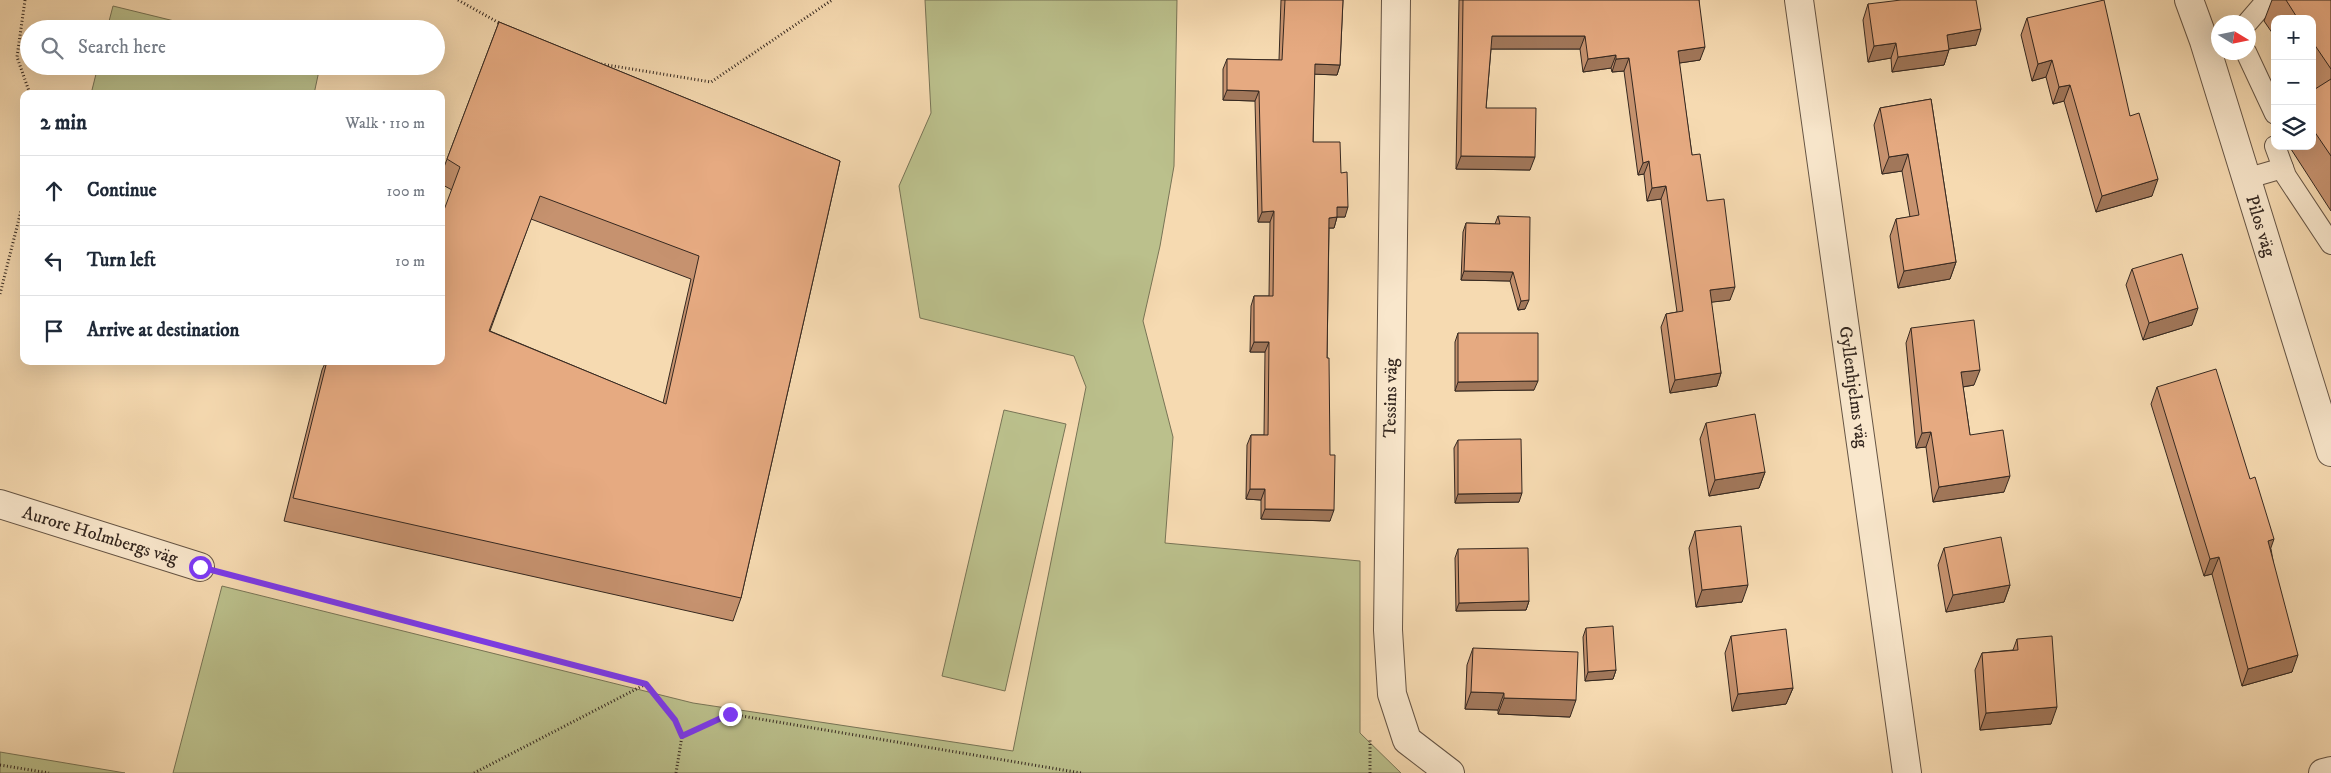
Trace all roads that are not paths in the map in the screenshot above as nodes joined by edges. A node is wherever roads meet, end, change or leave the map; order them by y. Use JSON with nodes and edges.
{"nodes":[{"id":1,"x":1396,"y":0,"type":"edge"},
{"id":2,"x":1798,"y":0,"type":"edge"},
{"id":3,"x":2189,"y":0,"type":"edge"},
{"id":4,"x":2267,"y":0,"type":"edge"},
{"id":5,"x":2254,"y":15,"type":"edge"},
{"id":6,"x":2211,"y":39,"type":"edge"},
{"id":7,"x":2216,"y":60,"type":"edge"},
{"id":8,"x":2250,"y":60,"type":"edge"},
{"id":9,"x":2271,"y":105,"type":"edge"},
{"id":10,"x":2277,"y":150,"type":"edge"},
{"id":11,"x":2283,"y":168,"type":"junction"},
{"id":12,"x":2245,"y":179,"type":"junction"},
{"id":13,"x":2331,"y":244,"type":"edge"},
{"id":14,"x":2331,"y":452,"type":"edge"},
{"id":15,"x":0,"y":504,"type":"edge"},
{"id":16,"x":200,"y":567,"type":"road end"},
{"id":17,"x":2331,"y":771,"type":"edge"},
{"id":18,"x":1450,"y":773,"type":"edge"},
{"id":19,"x":1907,"y":773,"type":"edge"},
{"id":20,"x":2323,"y":773,"type":"edge"}],
"edges":[{"from":1,"to":18,"type":"street","name":"Tessins väg"},
{"from":2,"to":19,"type":"street","name":"Gyllenhjelms väg"},
{"from":3,"to":6,"type":"street","name":"Pilos väg"},
{"from":4,"to":5,"type":"lane"},
{"from":7,"to":12,"type":"street","name":"Pilos väg"},
{"from":8,"to":9,"type":"lane"},
{"from":10,"to":11,"type":"lane"},
{"from":11,"to":12,"type":"lane"},
{"from":11,"to":13,"type":"lane"},
{"from":12,"to":14,"type":"street","name":"Pilos väg"},
{"from":15,"to":16,"type":"street","name":"Aurore Holmbergs väg"},
{"from":17,"to":20,"type":"street"}]}
